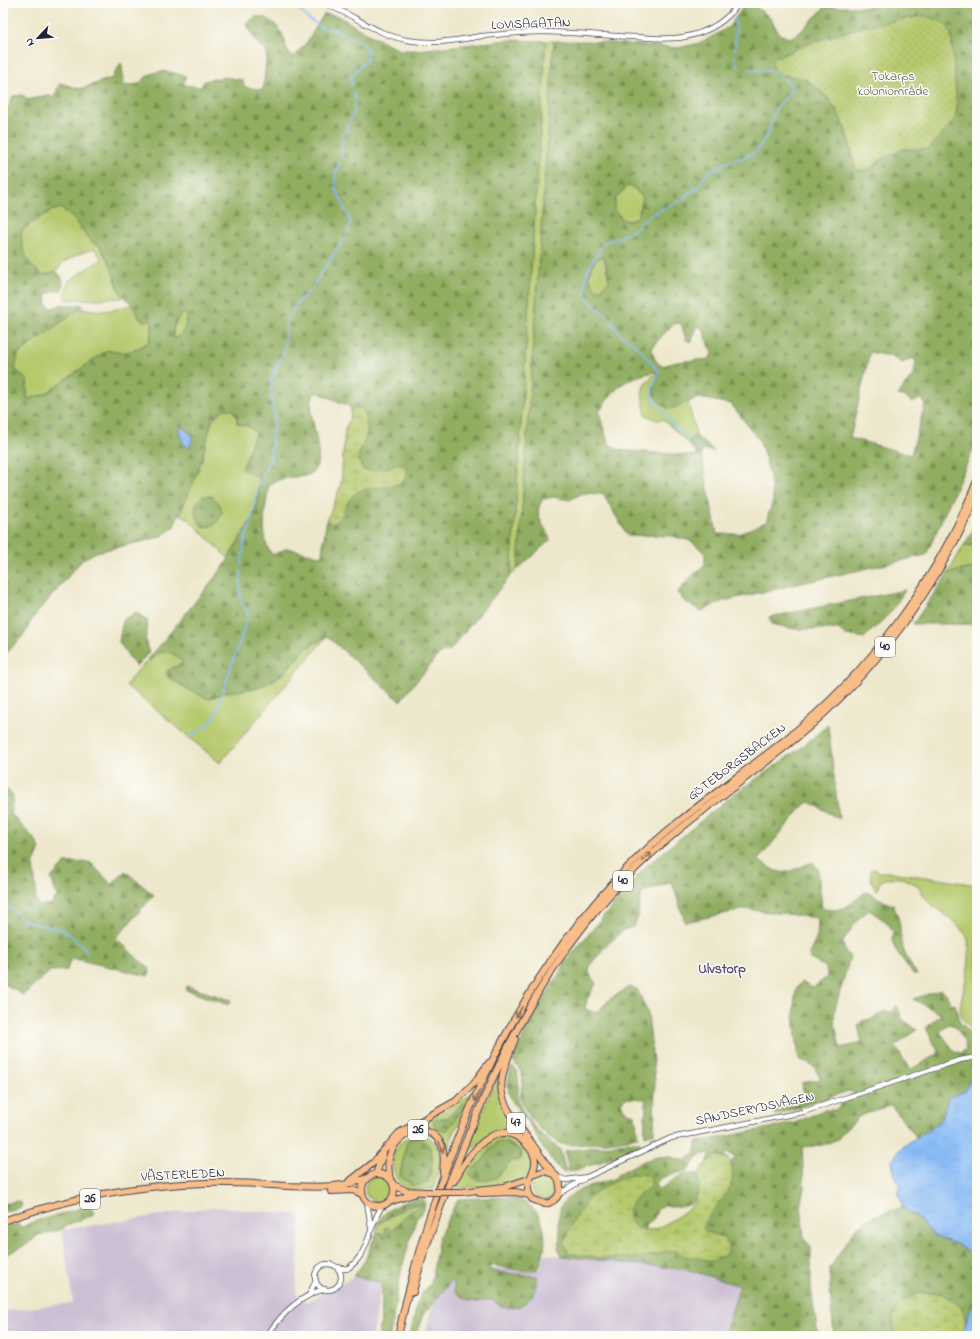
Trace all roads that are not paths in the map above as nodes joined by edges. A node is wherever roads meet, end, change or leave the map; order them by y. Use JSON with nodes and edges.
{"nodes":[{"id":1,"x":322,"y":3,"type":"edge"},
{"id":2,"x":739,"y":3,"type":"edge"},
{"id":3,"x":977,"y":481,"type":"edge"},
{"id":4,"x":977,"y":495,"type":"edge"},
{"id":5,"x":522,"y":1021,"type":"junction"},
{"id":6,"x":498,"y":1051,"type":"junction"},
{"id":7,"x":977,"y":1057,"type":"edge"},
{"id":8,"x":384,"y":1150,"type":"junction"},
{"id":9,"x":376,"y":1174,"type":"junction"},
{"id":10,"x":555,"y":1175,"type":"junction"},
{"id":11,"x":587,"y":1177,"type":"junction"},
{"id":12,"x":367,"y":1178,"type":"junction"},
{"id":13,"x":443,"y":1178,"type":"junction"},
{"id":14,"x":531,"y":1178,"type":"junction"},
{"id":15,"x":390,"y":1179,"type":"junction"},
{"id":16,"x":342,"y":1186,"type":"junction"},
{"id":17,"x":394,"y":1186,"type":"junction"},
{"id":18,"x":423,"y":1192,"type":"junction"},
{"id":19,"x":461,"y":1192,"type":"junction"},
{"id":20,"x":362,"y":1194,"type":"junction"},
{"id":21,"x":559,"y":1194,"type":"junction"},
{"id":22,"x":529,"y":1195,"type":"junction"},
{"id":23,"x":443,"y":1200,"type":"junction"},
{"id":24,"x":367,"y":1202,"type":"junction"},
{"id":25,"x":389,"y":1202,"type":"junction"},
{"id":26,"x":382,"y":1206,"type":"junction"},
{"id":27,"x":3,"y":1222,"type":"edge"},
{"id":28,"x":371,"y":1232,"type":"junction"},
{"id":29,"x":337,"y":1267,"type":"junction"},
{"id":30,"x":347,"y":1269,"type":"junction"},
{"id":31,"x":316,"y":1280,"type":"junction"},
{"id":32,"x":340,"y":1280,"type":"junction"},
{"id":33,"x":325,"y":1289,"type":"junction"},
{"id":34,"x":310,"y":1293,"type":"junction"},
{"id":35,"x":268,"y":1336,"type":"edge"},
{"id":36,"x":398,"y":1336,"type":"edge"},
{"id":37,"x":403,"y":1336,"type":"edge"}],
"edges":[{"from":1,"to":2,"type":"street","name":"LOVISAGATAN"},
{"from":3,"to":6,"type":"highway","name":"GÖTEBORGSBACKEN","number":"40","one_way":true},
{"from":5,"to":4,"type":"highway","name":"GÖTEBORGSBACKEN","number":"40","one_way":true},
{"from":5,"to":10,"type":"highway","number":"47"},
{"from":5,"to":23,"type":"highway","number":"40"},
{"from":6,"to":8,"type":"highway"},
{"from":6,"to":13,"type":"highway","number":"40","one_way":true},
{"from":7,"to":11,"type":"street","name":"SANDSERYDSVÄGEN"},
{"from":8,"to":9,"type":"highway"},
{"from":8,"to":16,"type":"highway"},
{"from":9,"to":12,"type":"highway","number":"26"},
{"from":9,"to":15,"type":"highway"},
{"from":10,"to":11,"type":"street","name":"SANDSERYDSVÄGEN"},
{"from":10,"to":14,"type":"highway"},
{"from":10,"to":21,"type":"highway"},
{"from":11,"to":21,"type":"street","name":"SANDSERYDSVÄGEN"},
{"from":12,"to":16,"type":"highway","name":"VÄSTERLEDEN","number":"26"},
{"from":12,"to":20,"type":"highway"},
{"from":15,"to":13,"type":"highway","number":"26","one_way":true},
{"from":13,"to":36,"type":"highway","number":"26"},
{"from":14,"to":19,"type":"highway"},
{"from":14,"to":22,"type":"highway"},
{"from":14,"to":23,"type":"highway"},
{"from":15,"to":17,"type":"highway","number":"26"},
{"from":16,"to":27,"type":"highway","name":"VÄSTERLEDEN","number":"26"},
{"from":17,"to":18,"type":"highway"},
{"from":17,"to":25,"type":"highway"},
{"from":18,"to":19,"type":"highway","bridge":true},
{"from":18,"to":25,"type":"highway"},
{"from":19,"to":22,"type":"highway"},
{"from":20,"to":24,"type":"highway"},
{"from":20,"to":27,"type":"highway","name":"VÄSTERLEDEN","number":"26"},
{"from":21,"to":22,"type":"highway"},
{"from":23,"to":37,"type":"highway"},
{"from":24,"to":26,"type":"highway"},
{"from":24,"to":28,"type":"street"},
{"from":25,"to":26,"type":"highway"},
{"from":26,"to":28,"type":"street"},
{"from":28,"to":30,"type":"street"},
{"from":29,"to":30,"type":"street"},
{"from":29,"to":31,"type":"street"},
{"from":29,"to":32,"type":"street"},
{"from":30,"to":32,"type":"street"},
{"from":31,"to":33,"type":"street"},
{"from":31,"to":34,"type":"street"},
{"from":32,"to":33,"type":"street"},
{"from":33,"to":34,"type":"street"},
{"from":34,"to":35,"type":"street"}]}
